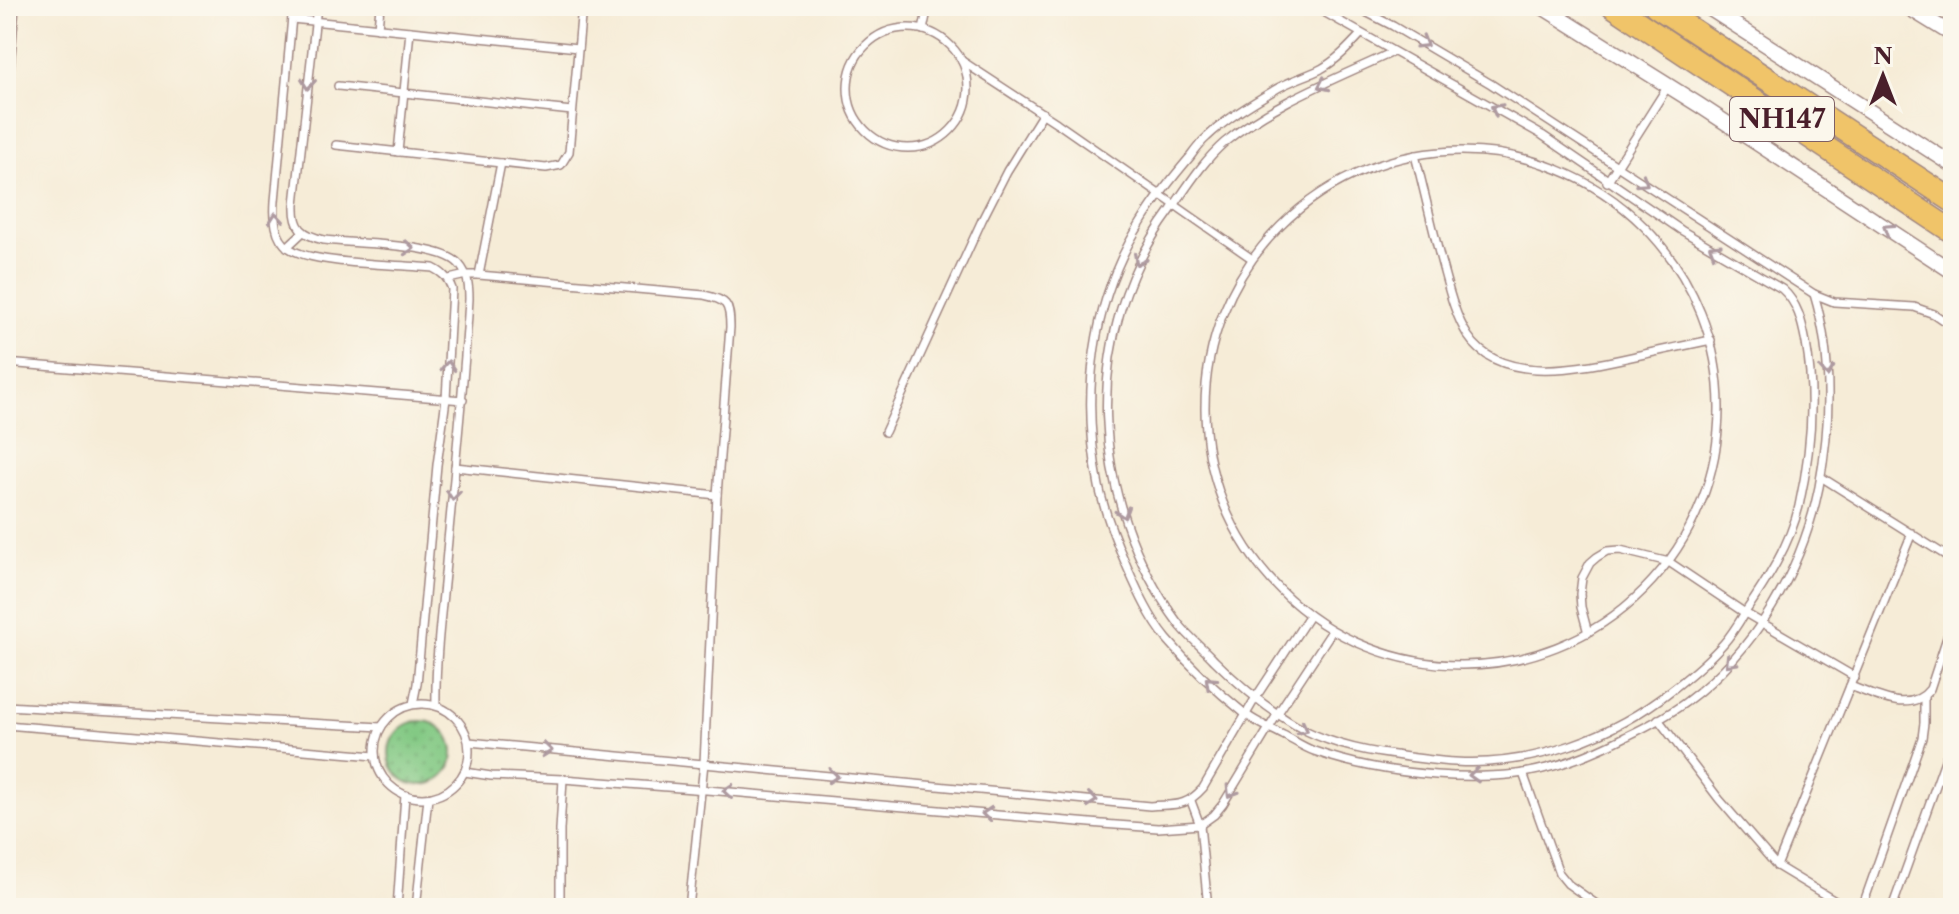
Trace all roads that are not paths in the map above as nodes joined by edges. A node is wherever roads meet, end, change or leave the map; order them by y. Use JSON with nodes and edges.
{"nodes":[{"id":1,"x":15,"y":6,"type":"edge"},
{"id":2,"x":293,"y":6,"type":"edge"},
{"id":3,"x":317,"y":6,"type":"edge"},
{"id":4,"x":380,"y":6,"type":"edge"},
{"id":5,"x":582,"y":6,"type":"edge"},
{"id":6,"x":928,"y":6,"type":"edge"},
{"id":7,"x":1313,"y":6,"type":"edge"},
{"id":8,"x":1354,"y":6,"type":"edge"},
{"id":9,"x":1541,"y":6,"type":"edge"},
{"id":10,"x":1613,"y":6,"type":"edge"},
{"id":11,"x":1656,"y":6,"type":"edge"},
{"id":12,"x":1706,"y":6,"type":"edge"},
{"id":13,"x":1910,"y":7,"type":"edge"},
{"id":14,"x":292,"y":19,"type":"junction"},
{"id":15,"x":315,"y":20,"type":"junction"},
{"id":16,"x":378,"y":28,"type":"junction"},
{"id":17,"x":923,"y":30,"type":"junction"},
{"id":18,"x":410,"y":31,"type":"junction"},
{"id":19,"x":1361,"y":34,"type":"junction"},
{"id":20,"x":1953,"y":35,"type":"edge"},
{"id":21,"x":578,"y":48,"type":"junction"},
{"id":22,"x":1393,"y":52,"type":"junction"},
{"id":23,"x":961,"y":60,"type":"junction"},
{"id":24,"x":338,"y":86,"type":"dead end"},
{"id":25,"x":1668,"y":86,"type":"junction"},
{"id":26,"x":404,"y":93,"type":"junction"},
{"id":27,"x":572,"y":111,"type":"junction"},
{"id":28,"x":1043,"y":113,"type":"junction"},
{"id":29,"x":6,"y":116,"type":"edge"},
{"id":30,"x":336,"y":145,"type":"dead end"},
{"id":31,"x":398,"y":152,"type":"junction"},
{"id":32,"x":1415,"y":155,"type":"junction"},
{"id":33,"x":501,"y":163,"type":"junction"},
{"id":34,"x":1618,"y":165,"type":"junction"},
{"id":35,"x":1953,"y":165,"type":"edge"},
{"id":36,"x":1609,"y":180,"type":"junction"},
{"id":37,"x":1601,"y":191,"type":"junction"},
{"id":38,"x":1160,"y":195,"type":"junction"},
{"id":39,"x":1953,"y":201,"type":"edge"},
{"id":40,"x":1173,"y":206,"type":"junction"},
{"id":41,"x":303,"y":232,"type":"junction"},
{"id":42,"x":1953,"y":232,"type":"edge"},
{"id":43,"x":287,"y":247,"type":"junction"},
{"id":44,"x":1251,"y":258,"type":"junction"},
{"id":45,"x":1953,"y":272,"type":"edge"},
{"id":46,"x":466,"y":275,"type":"junction"},
{"id":47,"x":479,"y":275,"type":"junction"},
{"id":48,"x":449,"y":279,"type":"junction"},
{"id":49,"x":1814,"y":294,"type":"junction"},
{"id":50,"x":1953,"y":327,"type":"edge"},
{"id":51,"x":1711,"y":340,"type":"junction"},
{"id":52,"x":6,"y":363,"type":"edge"},
{"id":53,"x":446,"y":399,"type":"junction"},
{"id":54,"x":463,"y":400,"type":"junction"},
{"id":55,"x":885,"y":432,"type":"dead end"},
{"id":56,"x":455,"y":467,"type":"junction"},
{"id":57,"x":1821,"y":477,"type":"junction"},
{"id":58,"x":717,"y":495,"type":"junction"},
{"id":59,"x":1912,"y":533,"type":"junction"},
{"id":60,"x":1953,"y":560,"type":"edge"},
{"id":61,"x":1669,"y":562,"type":"junction"},
{"id":62,"x":1745,"y":613,"type":"junction"},
{"id":63,"x":1309,"y":616,"type":"junction"},
{"id":64,"x":1953,"y":619,"type":"edge"},
{"id":65,"x":1761,"y":622,"type":"junction"},
{"id":66,"x":1332,"y":631,"type":"junction"},
{"id":67,"x":1588,"y":633,"type":"junction"},
{"id":68,"x":1855,"y":677,"type":"junction"},
{"id":69,"x":1850,"y":686,"type":"junction"},
{"id":70,"x":1256,"y":697,"type":"junction"},
{"id":71,"x":1924,"y":697,"type":"junction"},
{"id":72,"x":413,"y":704,"type":"junction"},
{"id":73,"x":436,"y":705,"type":"junction"},
{"id":74,"x":6,"y":706,"type":"edge"},
{"id":75,"x":1278,"y":713,"type":"junction"},
{"id":76,"x":1246,"y":715,"type":"junction"},
{"id":77,"x":1658,"y":719,"type":"junction"},
{"id":78,"x":6,"y":725,"type":"edge"},
{"id":79,"x":381,"y":727,"type":"junction"},
{"id":80,"x":1270,"y":728,"type":"junction"},
{"id":81,"x":1953,"y":738,"type":"edge"},
{"id":82,"x":469,"y":742,"type":"junction"},
{"id":83,"x":375,"y":756,"type":"junction"},
{"id":84,"x":704,"y":763,"type":"junction"},
{"id":85,"x":465,"y":772,"type":"junction"},
{"id":86,"x":1523,"y":773,"type":"junction"},
{"id":87,"x":563,"y":779,"type":"junction"},
{"id":88,"x":702,"y":789,"type":"junction"},
{"id":89,"x":405,"y":795,"type":"junction"},
{"id":90,"x":428,"y":798,"type":"junction"},
{"id":91,"x":1191,"y":801,"type":"junction"},
{"id":92,"x":1200,"y":825,"type":"junction"},
{"id":93,"x":1777,"y":866,"type":"junction"},
{"id":94,"x":397,"y":908,"type":"edge"},
{"id":95,"x":416,"y":908,"type":"edge"},
{"id":96,"x":560,"y":908,"type":"edge"},
{"id":97,"x":689,"y":908,"type":"edge"},
{"id":98,"x":1208,"y":908,"type":"edge"},
{"id":99,"x":1602,"y":908,"type":"edge"},
{"id":100,"x":1892,"y":908,"type":"edge"}],
"edges":[{"from":1,"to":29,"type":"lane"},
{"from":2,"to":14,"type":"lane"},
{"from":3,"to":15,"type":"lane"},
{"from":4,"to":16,"type":"lane"},
{"from":5,"to":21,"type":"lane"},
{"from":6,"to":17,"type":"lane"},
{"from":7,"to":19,"type":"lane"},
{"from":8,"to":34,"type":"lane","one_way":true},
{"from":9,"to":25,"type":"street"},
{"from":10,"to":42,"type":"highway","number":"NH147"},
{"from":11,"to":39,"type":"highway","number":"NH147"},
{"from":12,"to":35,"type":"street"},
{"from":13,"to":20,"type":"street"},
{"from":14,"to":15,"type":"lane"},
{"from":43,"to":14,"type":"lane","one_way":true},
{"from":15,"to":16,"type":"lane"},
{"from":15,"to":41,"type":"lane","one_way":true},
{"from":16,"to":18,"type":"lane"},
{"from":17,"to":23,"type":"lane"},
{"from":17,"to":23,"type":"lane"},
{"from":18,"to":21,"type":"lane"},
{"from":18,"to":26,"type":"lane"},
{"from":19,"to":22,"type":"lane"},
{"from":19,"to":38,"type":"lane"},
{"from":21,"to":27,"type":"lane"},
{"from":36,"to":22,"type":"lane","one_way":true},
{"from":22,"to":40,"type":"lane","one_way":true},
{"from":23,"to":28,"type":"lane"},
{"from":24,"to":26,"type":"lane"},
{"from":25,"to":34,"type":"lane"},
{"from":45,"to":25,"type":"street","one_way":true},
{"from":26,"to":27,"type":"lane"},
{"from":26,"to":31,"type":"lane"},
{"from":27,"to":33,"type":"lane"},
{"from":28,"to":38,"type":"lane"},
{"from":28,"to":55,"type":"lane"},
{"from":30,"to":31,"type":"lane"},
{"from":31,"to":33,"type":"lane"},
{"from":32,"to":37,"type":"lane"},
{"from":32,"to":44,"type":"lane"},
{"from":32,"to":51,"type":"lane"},
{"from":33,"to":47,"type":"lane"},
{"from":34,"to":36,"type":"lane"},
{"from":34,"to":49,"type":"lane","one_way":true},
{"from":36,"to":37,"type":"lane"},
{"from":62,"to":36,"type":"lane","one_way":true},
{"from":37,"to":51,"type":"lane"},
{"from":38,"to":40,"type":"lane"},
{"from":76,"to":38,"type":"lane","one_way":true},
{"from":40,"to":44,"type":"lane"},
{"from":40,"to":70,"type":"lane","one_way":true},
{"from":41,"to":43,"type":"lane"},
{"from":41,"to":46,"type":"lane","one_way":true},
{"from":43,"to":48,"type":"lane"},
{"from":44,"to":63,"type":"lane"},
{"from":46,"to":47,"type":"lane"},
{"from":46,"to":48,"type":"lane"},
{"from":46,"to":54,"type":"lane"},
{"from":47,"to":58,"type":"lane"},
{"from":53,"to":48,"type":"lane","one_way":true},
{"from":49,"to":50,"type":"lane"},
{"from":49,"to":57,"type":"lane","one_way":true},
{"from":51,"to":61,"type":"lane"},
{"from":52,"to":53,"type":"lane"},
{"from":53,"to":54,"type":"lane"},
{"from":53,"to":72,"type":"lane"},
{"from":54,"to":56,"type":"lane"},
{"from":56,"to":58,"type":"lane"},
{"from":56,"to":73,"type":"lane","one_way":true},
{"from":57,"to":59,"type":"lane"},
{"from":57,"to":65,"type":"lane"},
{"from":58,"to":84,"type":"lane"},
{"from":59,"to":60,"type":"lane"},
{"from":59,"to":68,"type":"lane"},
{"from":61,"to":62,"type":"lane"},
{"from":61,"to":67,"type":"lane"},
{"from":61,"to":67,"type":"lane"},
{"from":62,"to":65,"type":"lane"},
{"from":75,"to":62,"type":"lane","one_way":true},
{"from":63,"to":66,"type":"lane"},
{"from":63,"to":70,"type":"lane"},
{"from":64,"to":71,"type":"lane"},
{"from":65,"to":68,"type":"lane"},
{"from":65,"to":77,"type":"lane","one_way":true},
{"from":66,"to":67,"type":"lane"},
{"from":66,"to":75,"type":"lane"},
{"from":68,"to":69,"type":"lane"},
{"from":69,"to":71,"type":"lane"},
{"from":69,"to":93,"type":"lane"},
{"from":70,"to":75,"type":"lane"},
{"from":70,"to":76,"type":"lane"},
{"from":71,"to":93,"type":"lane"},
{"from":72,"to":73,"type":"lane"},
{"from":72,"to":79,"type":"lane"},
{"from":73,"to":82,"type":"lane"},
{"from":74,"to":79,"type":"lane"},
{"from":75,"to":80,"type":"lane"},
{"from":76,"to":80,"type":"lane"},
{"from":76,"to":91,"type":"lane"},
{"from":77,"to":86,"type":"lane"},
{"from":77,"to":93,"type":"lane"},
{"from":78,"to":83,"type":"lane"},
{"from":79,"to":83,"type":"lane"},
{"from":86,"to":80,"type":"lane","one_way":true},
{"from":80,"to":92,"type":"lane","one_way":true},
{"from":81,"to":100,"type":"lane"},
{"from":82,"to":84,"type":"lane","one_way":true},
{"from":82,"to":85,"type":"lane"},
{"from":83,"to":89,"type":"lane"},
{"from":84,"to":88,"type":"lane"},
{"from":84,"to":91,"type":"lane","one_way":true},
{"from":85,"to":87,"type":"lane"},
{"from":85,"to":90,"type":"lane"},
{"from":86,"to":99,"type":"lane"},
{"from":87,"to":88,"type":"lane"},
{"from":87,"to":96,"type":"lane"},
{"from":92,"to":88,"type":"lane","one_way":true},
{"from":88,"to":97,"type":"lane"},
{"from":89,"to":90,"type":"lane"},
{"from":89,"to":94,"type":"lane"},
{"from":90,"to":95,"type":"lane"},
{"from":91,"to":92,"type":"lane"},
{"from":92,"to":98,"type":"lane"}]}
